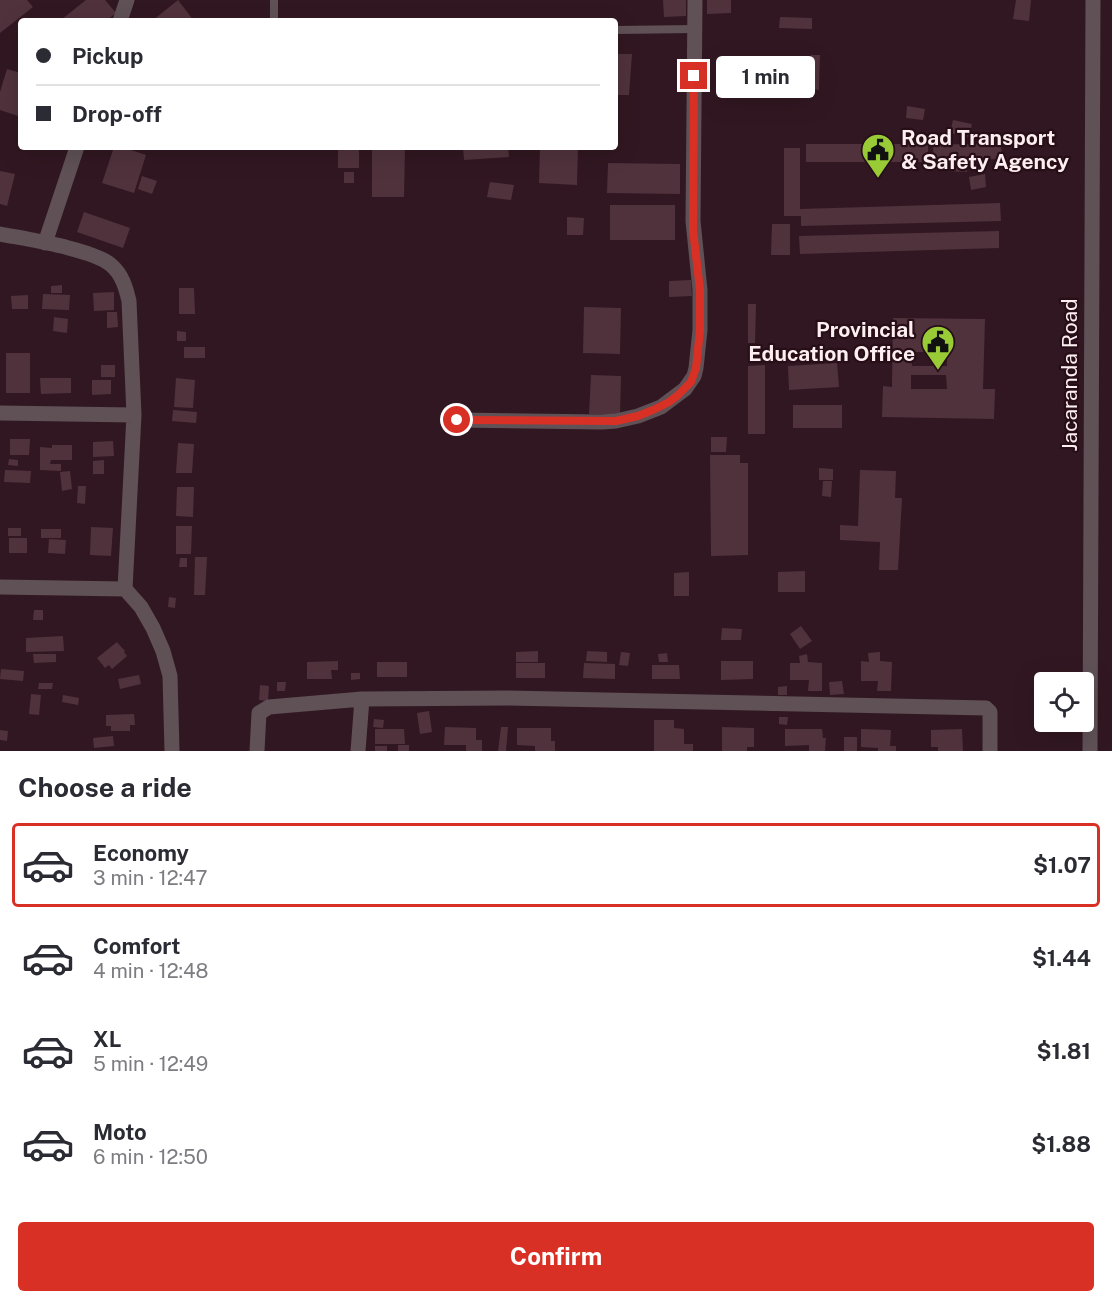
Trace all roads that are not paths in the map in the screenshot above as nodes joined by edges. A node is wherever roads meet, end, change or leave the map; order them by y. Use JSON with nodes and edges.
{"nodes":[{"id":1,"x":127,"y":0,"type":"edge"},
{"id":2,"x":274,"y":0,"type":"edge"},
{"id":3,"x":695,"y":0,"type":"edge"},
{"id":4,"x":1093,"y":0,"type":"edge"},
{"id":5,"x":121,"y":18,"type":"edge"},
{"id":6,"x":274,"y":18,"type":"edge"},
{"id":7,"x":694,"y":29,"type":"junction"},
{"id":8,"x":618,"y":30,"type":"edge"},
{"id":9,"x":76,"y":150,"type":"edge"},
{"id":10,"x":0,"y":234,"type":"edge"},
{"id":11,"x":45,"y":243,"type":"junction"},
{"id":12,"x":0,"y":413,"type":"edge"},
{"id":13,"x":134,"y":415,"type":"junction"},
{"id":14,"x":457,"y":420,"type":"dead end"},
{"id":15,"x":0,"y":587,"type":"edge"},
{"id":16,"x":125,"y":589,"type":"junction"},
{"id":17,"x":362,"y":699,"type":"junction"},
{"id":18,"x":172,"y":751,"type":"edge"},
{"id":19,"x":257,"y":751,"type":"edge"},
{"id":20,"x":358,"y":751,"type":"edge"},
{"id":21,"x":990,"y":751,"type":"edge"},
{"id":22,"x":1090,"y":751,"type":"edge"}],
"edges":[{"from":1,"to":5,"type":"street"},
{"from":2,"to":6,"type":"lane"},
{"from":3,"to":7,"type":"street"},
{"from":4,"to":22,"type":"street","name":"Jacaranda Road"},
{"from":7,"to":8,"type":"lane"},
{"from":7,"to":14,"type":"street"},
{"from":9,"to":11,"type":"street"},
{"from":10,"to":11,"type":"street"},
{"from":11,"to":13,"type":"street"},
{"from":12,"to":13,"type":"street"},
{"from":13,"to":16,"type":"street"},
{"from":15,"to":16,"type":"street"},
{"from":16,"to":18,"type":"street"},
{"from":17,"to":19,"type":"street"},
{"from":17,"to":20,"type":"street"},
{"from":17,"to":21,"type":"street"}]}
